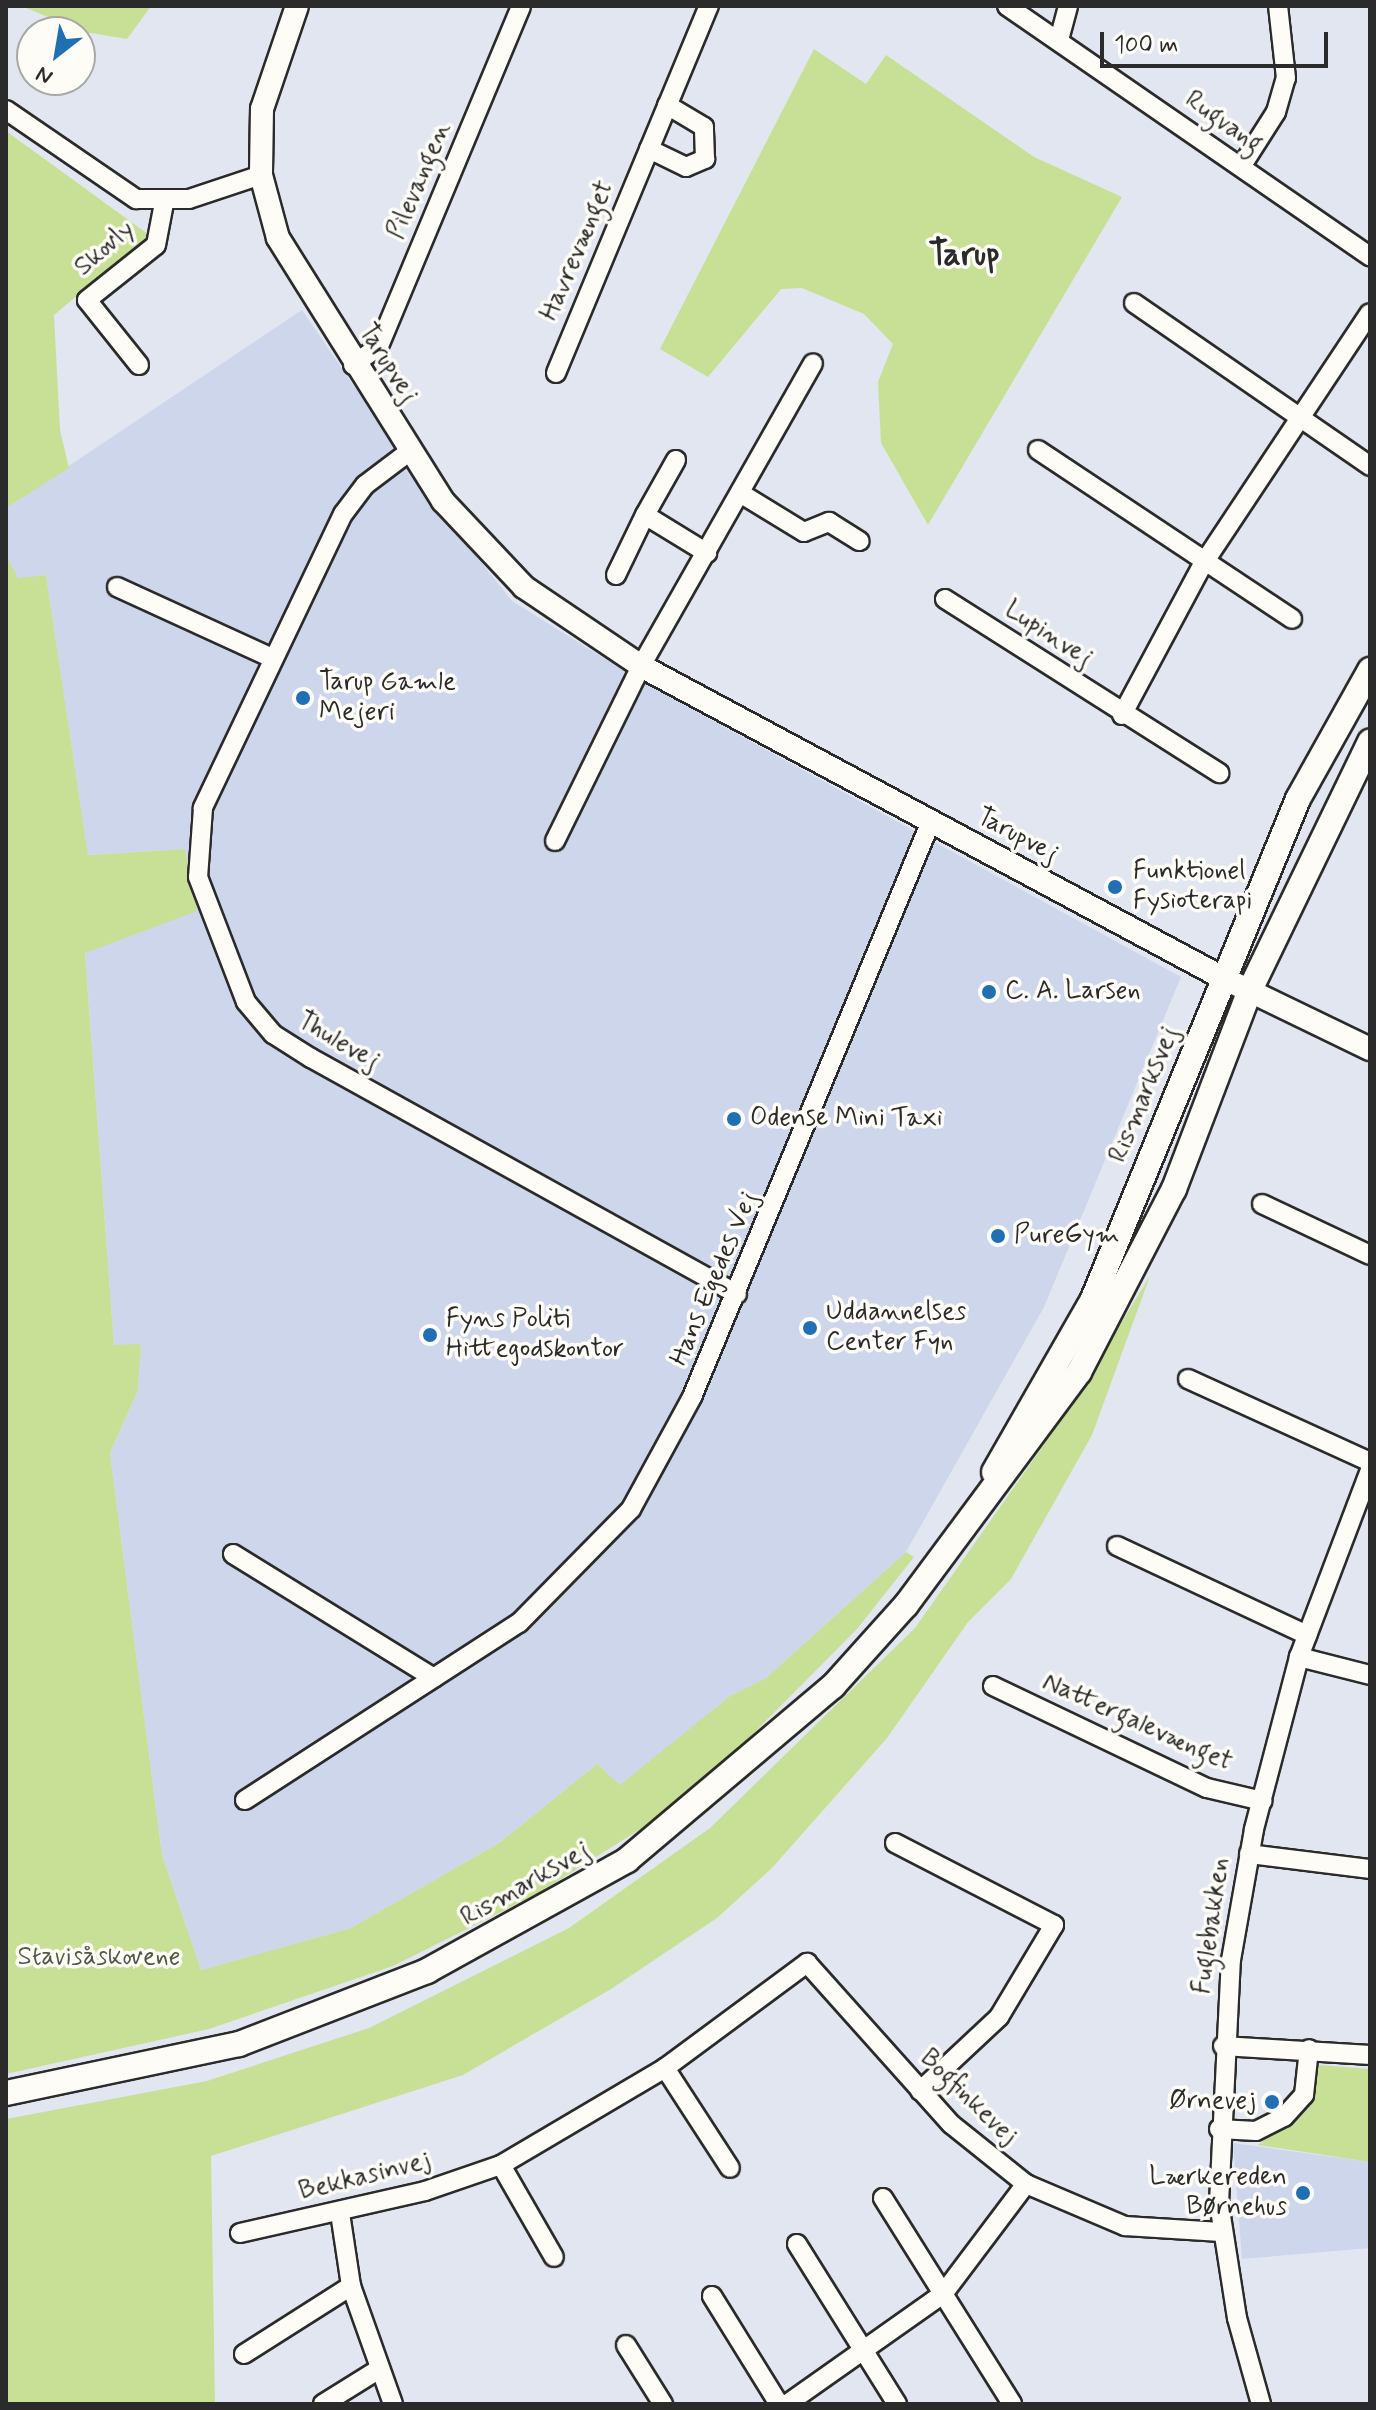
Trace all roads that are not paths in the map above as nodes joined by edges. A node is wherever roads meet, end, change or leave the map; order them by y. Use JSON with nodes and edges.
{"nodes":[{"id":1,"x":297,"y":6,"type":"edge"},
{"id":2,"x":521,"y":6,"type":"edge"},
{"id":3,"x":709,"y":6,"type":"edge"},
{"id":4,"x":1007,"y":6,"type":"edge"},
{"id":5,"x":1068,"y":6,"type":"edge"},
{"id":6,"x":1278,"y":6,"type":"edge"},
{"id":7,"x":1059,"y":40,"type":"junction"},
{"id":8,"x":667,"y":105,"type":"junction"},
{"id":9,"x":6,"y":110,"type":"edge"},
{"id":10,"x":649,"y":149,"type":"junction"},
{"id":11,"x":1241,"y":167,"type":"junction"},
{"id":12,"x":261,"y":175,"type":"junction"},
{"id":13,"x":164,"y":203,"type":"junction"},
{"id":14,"x":1370,"y":256,"type":"edge"},
{"id":15,"x":1134,"y":303,"type":"dead end"},
{"id":16,"x":1370,"y":313,"type":"edge"},
{"id":17,"x":813,"y":363,"type":"dead end"},
{"id":18,"x":139,"y":365,"type":"dead end"},
{"id":19,"x":353,"y":365,"type":"junction"},
{"id":20,"x":556,"y":373,"type":"dead end"},
{"id":21,"x":1298,"y":417,"type":"junction"},
{"id":22,"x":1038,"y":450,"type":"dead end"},
{"id":23,"x":410,"y":451,"type":"junction"},
{"id":24,"x":676,"y":460,"type":"dead end"},
{"id":25,"x":1370,"y":466,"type":"edge"},
{"id":26,"x":740,"y":493,"type":"junction"},
{"id":27,"x":645,"y":515,"type":"junction"},
{"id":28,"x":859,"y":541,"type":"dead end"},
{"id":29,"x":707,"y":553,"type":"junction"},
{"id":30,"x":1203,"y":564,"type":"junction"},
{"id":31,"x":616,"y":575,"type":"dead end"},
{"id":32,"x":117,"y":587,"type":"dead end"},
{"id":33,"x":945,"y":599,"type":"dead end"},
{"id":34,"x":1292,"y":619,"type":"dead end"},
{"id":35,"x":272,"y":658,"type":"junction"},
{"id":36,"x":641,"y":666,"type":"junction"},
{"id":37,"x":1370,"y":670,"type":"edge"},
{"id":38,"x":1122,"y":715,"type":"junction"},
{"id":39,"x":1370,"y":742,"type":"edge"},
{"id":40,"x":1219,"y":773,"type":"dead end"},
{"id":41,"x":931,"y":821,"type":"junction"},
{"id":42,"x":555,"y":841,"type":"dead end"},
{"id":43,"x":1223,"y":978,"type":"junction"},
{"id":44,"x":1250,"y":990,"type":"junction"},
{"id":45,"x":1370,"y":1049,"type":"edge"},
{"id":46,"x":1262,"y":1204,"type":"dead end"},
{"id":47,"x":1370,"y":1255,"type":"edge"},
{"id":48,"x":737,"y":1294,"type":"junction"},
{"id":49,"x":1188,"y":1379,"type":"dead end"},
{"id":50,"x":1370,"y":1462,"type":"edge"},
{"id":51,"x":1370,"y":1470,"type":"edge"},
{"id":52,"x":959,"y":1533,"type":"junction"},
{"id":53,"x":1117,"y":1546,"type":"dead end"},
{"id":54,"x":233,"y":1554,"type":"dead end"},
{"id":55,"x":1307,"y":1635,"type":"junction"},
{"id":56,"x":1299,"y":1657,"type":"junction"},
{"id":57,"x":1370,"y":1675,"type":"edge"},
{"id":58,"x":434,"y":1678,"type":"junction"},
{"id":59,"x":993,"y":1686,"type":"dead end"},
{"id":60,"x":245,"y":1800,"type":"dead end"},
{"id":61,"x":1262,"y":1801,"type":"junction"},
{"id":62,"x":895,"y":1843,"type":"dead end"},
{"id":63,"x":1249,"y":1854,"type":"junction"},
{"id":64,"x":1370,"y":1869,"type":"edge"},
{"id":65,"x":807,"y":1963,"type":"joint"},
{"id":66,"x":1223,"y":2046,"type":"junction"},
{"id":67,"x":1309,"y":2049,"type":"junction"},
{"id":68,"x":1370,"y":2055,"type":"edge"},
{"id":69,"x":665,"y":2068,"type":"junction"},
{"id":70,"x":920,"y":2091,"type":"junction"},
{"id":71,"x":6,"y":2093,"type":"edge"},
{"id":72,"x":1219,"y":2129,"type":"junction"},
{"id":73,"x":501,"y":2165,"type":"junction"},
{"id":74,"x":730,"y":2168,"type":"dead end"},
{"id":75,"x":1026,"y":2184,"type":"junction"},
{"id":76,"x":883,"y":2198,"type":"dead end"},
{"id":77,"x":340,"y":2213,"type":"junction"},
{"id":78,"x":1221,"y":2232,"type":"junction"},
{"id":79,"x":240,"y":2233,"type":"dead end"},
{"id":80,"x":797,"y":2244,"type":"dead end"},
{"id":81,"x":554,"y":2257,"type":"dead end"},
{"id":82,"x":351,"y":2286,"type":"junction"},
{"id":83,"x":943,"y":2294,"type":"junction"},
{"id":84,"x":712,"y":2296,"type":"dead end"},
{"id":85,"x":626,"y":2345,"type":"dead end"},
{"id":86,"x":863,"y":2350,"type":"junction"},
{"id":87,"x":244,"y":2354,"type":"dead end"},
{"id":88,"x":376,"y":2371,"type":"junction"},
{"id":89,"x":323,"y":2404,"type":"edge"},
{"id":90,"x":393,"y":2404,"type":"edge"},
{"id":91,"x":663,"y":2404,"type":"edge"},
{"id":92,"x":779,"y":2404,"type":"edge"},
{"id":93,"x":787,"y":2404,"type":"edge"},
{"id":94,"x":897,"y":2404,"type":"edge"},
{"id":95,"x":1012,"y":2404,"type":"edge"},
{"id":96,"x":1261,"y":2404,"type":"edge"}],
"edges":[{"from":1,"to":12,"type":"street","name":"Tarupvej"},
{"from":2,"to":19,"type":"street","name":"Pilevangen"},
{"from":3,"to":8,"type":"street","name":"Havrevænget"},
{"from":4,"to":7,"type":"street","name":"Rugvang"},
{"from":5,"to":7,"type":"street"},
{"from":6,"to":11,"type":"street"},
{"from":7,"to":11,"type":"street","name":"Rugvang"},
{"from":8,"to":10,"type":"street","name":"Havrevænget"},
{"from":8,"to":10,"type":"street"},
{"from":9,"to":13,"type":"street"},
{"from":10,"to":20,"type":"street","name":"Havrevænget"},
{"from":11,"to":14,"type":"street","name":"Rugvang"},
{"from":12,"to":13,"type":"street"},
{"from":12,"to":19,"type":"street","name":"Tarupvej"},
{"from":13,"to":18,"type":"street","name":"Skovly"},
{"from":15,"to":21,"type":"street"},
{"from":16,"to":21,"type":"street"},
{"from":17,"to":26,"type":"street"},
{"from":19,"to":23,"type":"street","name":"Tarupvej"},
{"from":21,"to":25,"type":"street"},
{"from":21,"to":30,"type":"street"},
{"from":22,"to":30,"type":"street"},
{"from":23,"to":35,"type":"street","name":"Thulevej"},
{"from":23,"to":36,"type":"street","name":"Tarupvej"},
{"from":24,"to":27,"type":"street"},
{"from":26,"to":28,"type":"street"},
{"from":26,"to":29,"type":"street"},
{"from":27,"to":29,"type":"street"},
{"from":27,"to":31,"type":"street"},
{"from":29,"to":36,"type":"street"},
{"from":30,"to":34,"type":"street"},
{"from":30,"to":38,"type":"street"},
{"from":32,"to":35,"type":"street"},
{"from":33,"to":38,"type":"street","name":"Lupinvej"},
{"from":35,"to":48,"type":"street","name":"Thulevej"},
{"from":36,"to":41,"type":"street","name":"Tarupvej"},
{"from":36,"to":42,"type":"street"},
{"from":37,"to":43,"type":"main road","name":"Rismarksvej"},
{"from":38,"to":40,"type":"street","name":"Lupinvej"},
{"from":39,"to":44,"type":"main road","name":"Rismarksvej"},
{"from":41,"to":43,"type":"street","name":"Tarupvej"},
{"from":41,"to":48,"type":"street","name":"Hans Egedes Vej"},
{"from":43,"to":44,"type":"street","name":"Tarupvej"},
{"from":43,"to":52,"type":"main road","name":"Rismarksvej"},
{"from":44,"to":45,"type":"street","name":"Tarupvej"},
{"from":44,"to":52,"type":"main road","name":"Rismarksvej"},
{"from":46,"to":47,"type":"street"},
{"from":48,"to":58,"type":"street","name":"Hans Egedes Vej"},
{"from":49,"to":50,"type":"street"},
{"from":51,"to":55,"type":"street","name":"Fuglebakken"},
{"from":52,"to":71,"type":"main road","name":"Rismarksvej"},
{"from":53,"to":55,"type":"street"},
{"from":54,"to":58,"type":"street"},
{"from":55,"to":56,"type":"street","name":"Fuglebakken"},
{"from":56,"to":57,"type":"street"},
{"from":56,"to":61,"type":"street","name":"Fuglebakken"},
{"from":58,"to":60,"type":"street","name":"Hans Egedes Vej"},
{"from":59,"to":61,"type":"street","name":"Nattergalevænget"},
{"from":61,"to":63,"type":"street","name":"Fuglebakken"},
{"from":62,"to":70,"type":"street"},
{"from":63,"to":64,"type":"street"},
{"from":63,"to":66,"type":"street","name":"Fuglebakken"},
{"from":65,"to":69,"type":"street","name":"Bekkasinvej"},
{"from":65,"to":70,"type":"street","name":"Bogfinkevej"},
{"from":66,"to":67,"type":"street"},
{"from":66,"to":72,"type":"street","name":"Fuglebakken"},
{"from":67,"to":68,"type":"street"},
{"from":67,"to":72,"type":"street"},
{"from":69,"to":73,"type":"street","name":"Bekkasinvej"},
{"from":69,"to":74,"type":"street"},
{"from":70,"to":75,"type":"street","name":"Bogfinkevej"},
{"from":72,"to":78,"type":"street","name":"Fuglebakken"},
{"from":73,"to":77,"type":"street","name":"Bekkasinvej"},
{"from":73,"to":81,"type":"street"},
{"from":75,"to":78,"type":"street","name":"Bogfinkevej"},
{"from":75,"to":83,"type":"street"},
{"from":76,"to":83,"type":"street"},
{"from":77,"to":79,"type":"street","name":"Bekkasinvej"},
{"from":77,"to":82,"type":"street"},
{"from":78,"to":96,"type":"street","name":"Fuglebakken"},
{"from":80,"to":86,"type":"street"},
{"from":82,"to":87,"type":"street"},
{"from":82,"to":88,"type":"street"},
{"from":83,"to":86,"type":"street"},
{"from":83,"to":95,"type":"street"},
{"from":84,"to":92,"type":"street"},
{"from":85,"to":91,"type":"street"},
{"from":86,"to":93,"type":"street"},
{"from":86,"to":94,"type":"street"},
{"from":88,"to":89,"type":"street"},
{"from":88,"to":90,"type":"street"}]}
